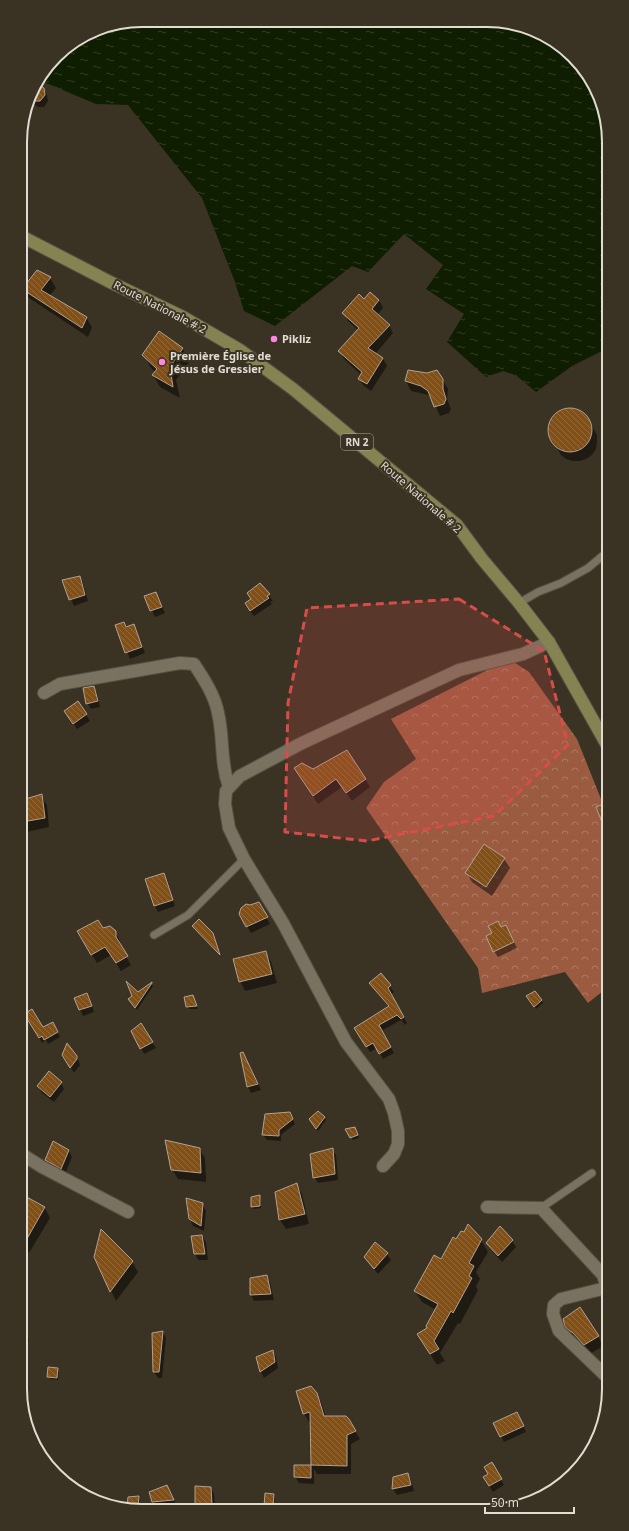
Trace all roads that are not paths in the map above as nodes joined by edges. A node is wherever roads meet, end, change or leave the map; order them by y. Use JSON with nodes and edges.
{"nodes":[{"id":1,"x":27,"y":239,"type":"edge"},
{"id":2,"x":602,"y":557,"type":"edge"},
{"id":3,"x":519,"y":604,"type":"junction"},
{"id":4,"x":549,"y":642,"type":"junction"},
{"id":5,"x":44,"y":693,"type":"dead end"},
{"id":6,"x":602,"y":736,"type":"edge"},
{"id":7,"x":229,"y":787,"type":"junction"},
{"id":8,"x":244,"y":859,"type":"junction"},
{"id":9,"x":154,"y":936,"type":"dead end"},
{"id":10,"x":27,"y":1159,"type":"edge"},
{"id":11,"x":383,"y":1166,"type":"dead end"},
{"id":12,"x":592,"y":1173,"type":"dead end"},
{"id":13,"x":487,"y":1207,"type":"dead end"},
{"id":14,"x":541,"y":1208,"type":"junction"},
{"id":15,"x":128,"y":1212,"type":"dead end"},
{"id":16,"x":602,"y":1274,"type":"edge"},
{"id":17,"x":602,"y":1289,"type":"edge"},
{"id":18,"x":602,"y":1372,"type":"edge"}],
"edges":[{"from":1,"to":3,"type":"main road","name":"Route Nationale # 2","number":"RN 2"},
{"from":2,"to":3,"type":"lane"},
{"from":3,"to":4,"type":"main road","name":"Route Nationale # 2","number":"RN 2"},
{"from":4,"to":6,"type":"main road","name":"Route Nationale # 2","number":"RN 2"},
{"from":4,"to":7,"type":"street"},
{"from":5,"to":7,"type":"street"},
{"from":7,"to":8,"type":"street"},
{"from":8,"to":9,"type":"lane"},
{"from":8,"to":11,"type":"street"},
{"from":10,"to":15,"type":"street"},
{"from":12,"to":14,"type":"lane"},
{"from":13,"to":14,"type":"street"},
{"from":14,"to":16,"type":"street"},
{"from":17,"to":18,"type":"street"}]}
